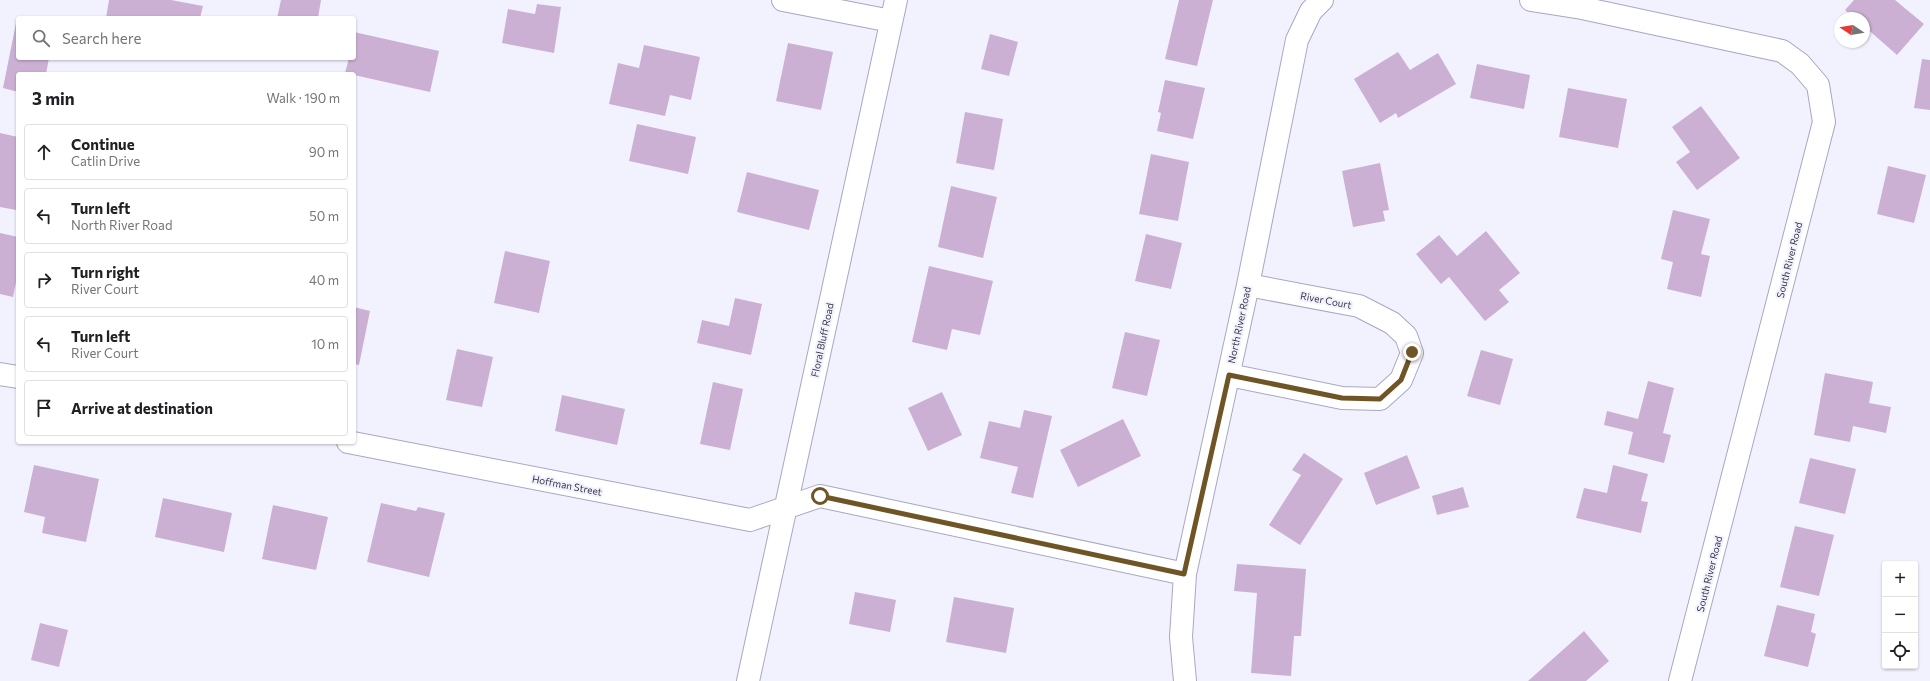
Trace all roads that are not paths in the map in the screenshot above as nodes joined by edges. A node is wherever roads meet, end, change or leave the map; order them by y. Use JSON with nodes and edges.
{"nodes":[{"id":1,"x":783,"y":0,"type":"edge"},
{"id":2,"x":896,"y":0,"type":"edge"},
{"id":3,"x":1322,"y":0,"type":"edge"},
{"id":4,"x":1531,"y":0,"type":"edge"},
{"id":5,"x":1583,"y":4,"type":"edge"},
{"id":6,"x":891,"y":21,"type":"junction"},
{"id":7,"x":1248,"y":285,"type":"junction"},
{"id":8,"x":0,"y":374,"type":"edge"},
{"id":9,"x":1229,"y":375,"type":"junction"},
{"id":10,"x":16,"y":378,"type":"edge"},
{"id":11,"x":356,"y":444,"type":"edge"},
{"id":12,"x":785,"y":508,"type":"junction"},
{"id":13,"x":1184,"y":574,"type":"junction"},
{"id":14,"x":748,"y":681,"type":"edge"},
{"id":15,"x":1185,"y":681,"type":"edge"},
{"id":16,"x":1680,"y":681,"type":"edge"}],
"edges":[{"from":1,"to":6,"type":"street"},
{"from":2,"to":6,"type":"street","name":"Floral Bluff Road"},
{"from":3,"to":7,"type":"street","name":"North River Road"},
{"from":4,"to":5,"type":"street"},
{"from":5,"to":16,"type":"street","name":"South River Road"},
{"from":6,"to":12,"type":"street","name":"Floral Bluff Road"},
{"from":7,"to":9,"type":"street","name":"North River Road"},
{"from":7,"to":9,"type":"street","name":"River Court"},
{"from":8,"to":10,"type":"street"},
{"from":9,"to":13,"type":"street","name":"North River Road"},
{"from":11,"to":12,"type":"street","name":"Hoffman Street"},
{"from":12,"to":13,"type":"street","name":"Hoffman Street"},
{"from":12,"to":14,"type":"street","name":"Floral Bluff Road"},
{"from":13,"to":15,"type":"street","name":"North River Road"}]}
